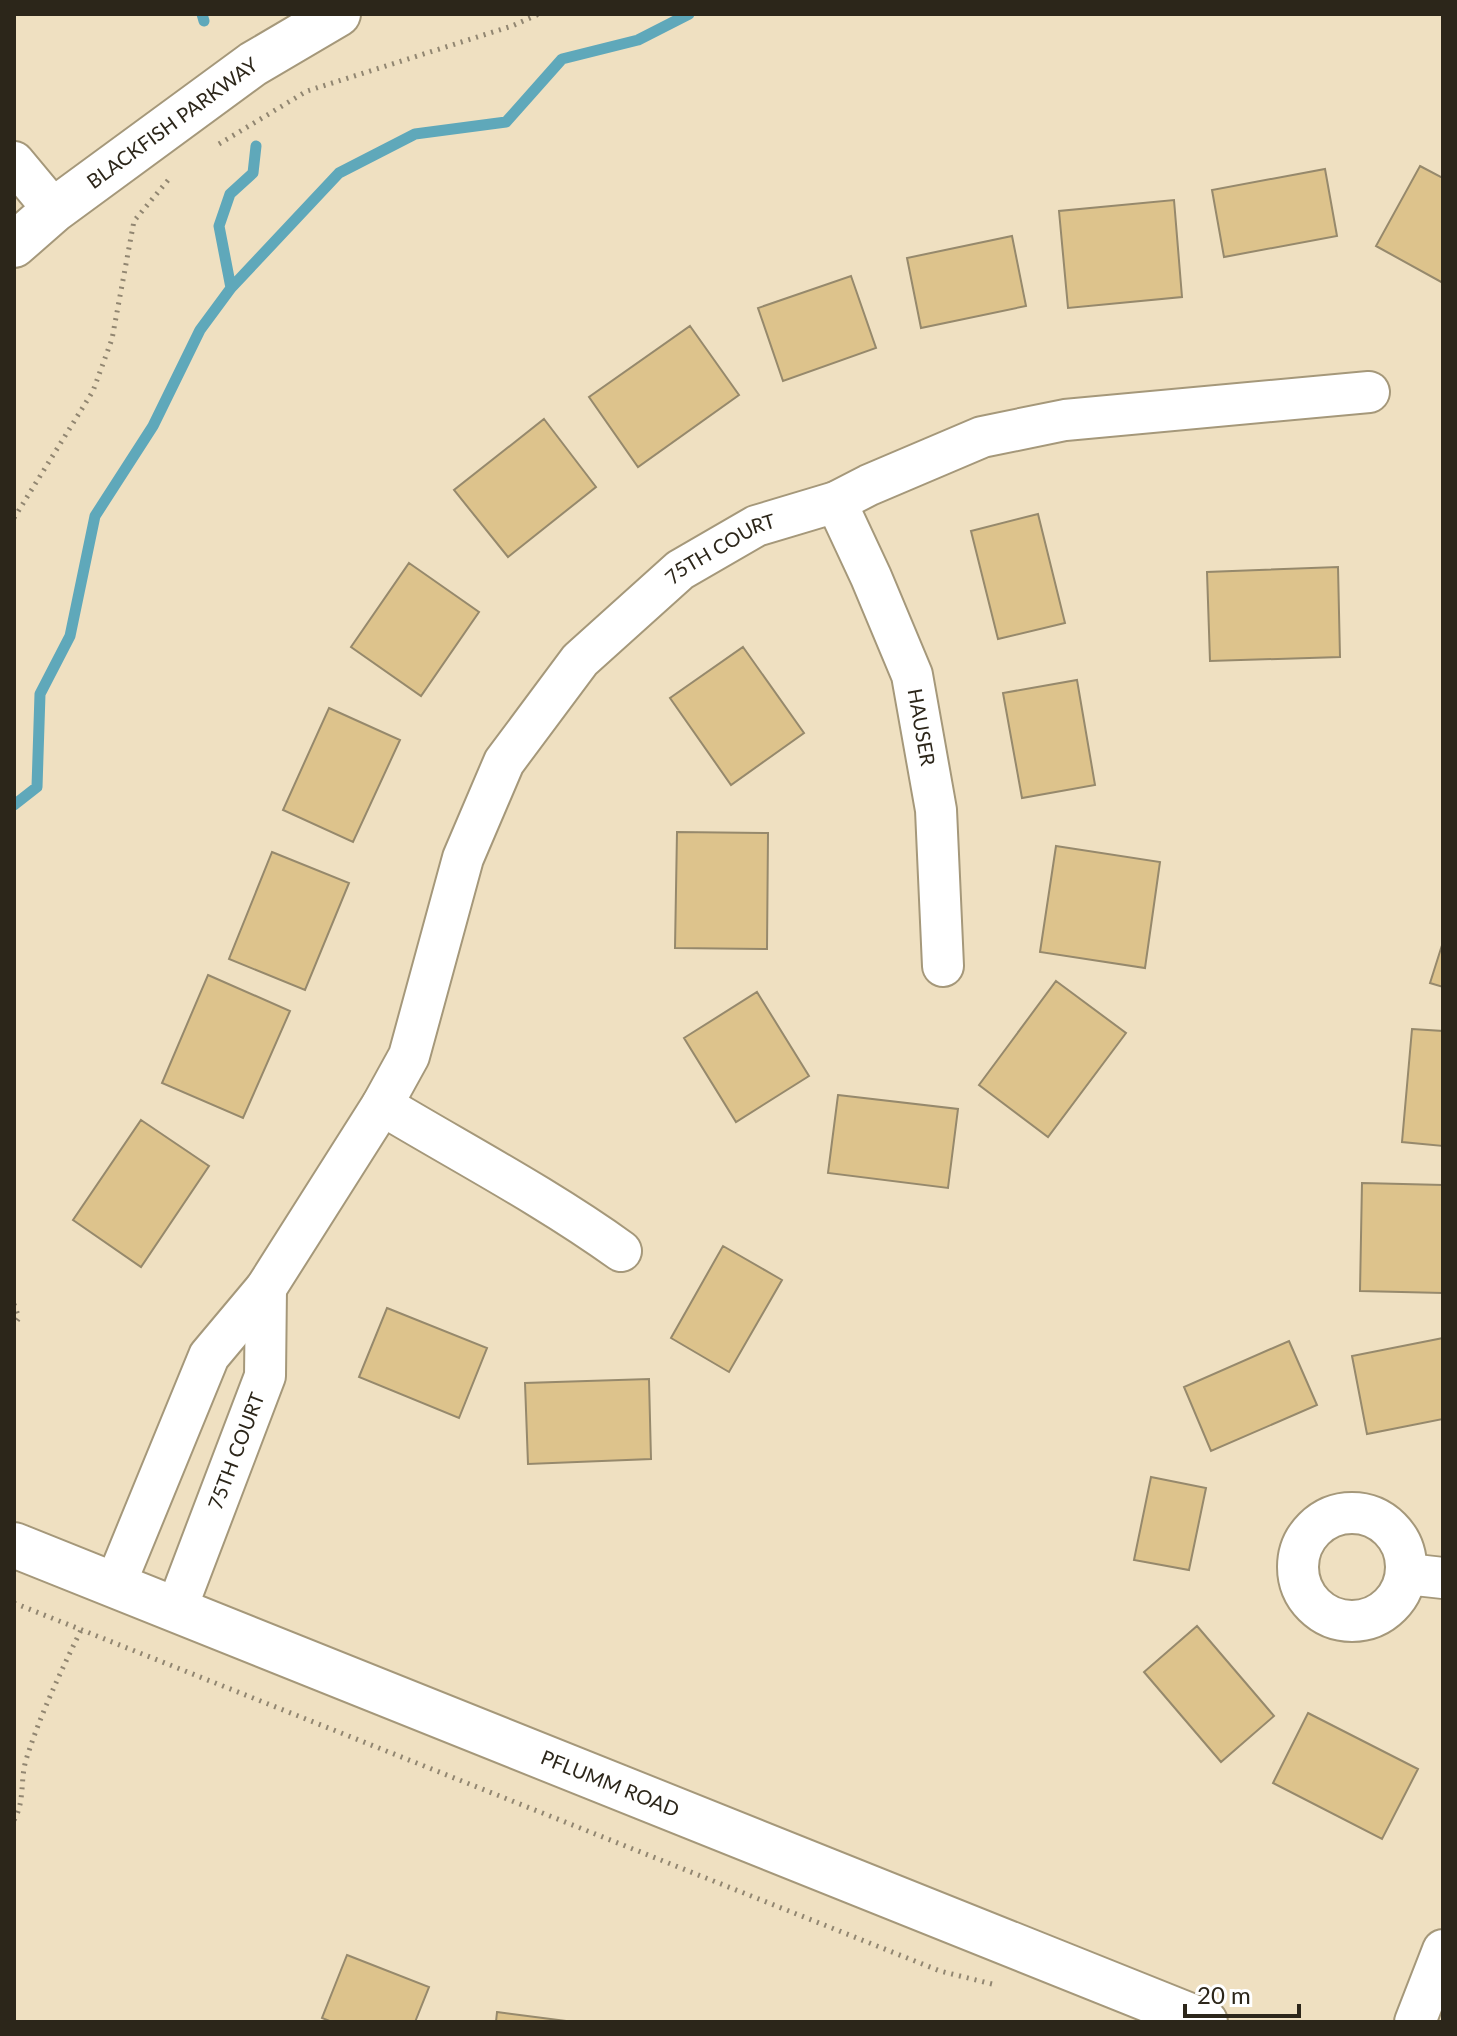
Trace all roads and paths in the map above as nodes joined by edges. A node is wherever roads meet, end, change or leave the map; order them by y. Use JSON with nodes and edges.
{"nodes":[{"id":1,"x":338,"y":14,"type":"edge"},
{"id":2,"x":539,"y":14,"type":"edge"},
{"id":3,"x":216,"y":145,"type":"dead end"},
{"id":4,"x":14,"y":162,"type":"edge"},
{"id":5,"x":177,"y":169,"type":"dead end"},
{"id":6,"x":54,"y":210,"type":"junction"},
{"id":7,"x":14,"y":245,"type":"edge"},
{"id":8,"x":1369,"y":392,"type":"dead end"},
{"id":9,"x":836,"y":502,"type":"junction"},
{"id":10,"x":14,"y":518,"type":"edge"},
{"id":11,"x":943,"y":966,"type":"dead end"},
{"id":12,"x":382,"y":1105,"type":"junction"},
{"id":13,"x":621,"y":1251,"type":"dead end"},
{"id":14,"x":266,"y":1288,"type":"junction"},
{"id":15,"x":14,"y":1304,"type":"edge"},
{"id":16,"x":14,"y":1325,"type":"edge"},
{"id":17,"x":14,"y":1545,"type":"edge"},
{"id":18,"x":115,"y":1585,"type":"junction"},
{"id":19,"x":14,"y":1603,"type":"edge"},
{"id":20,"x":176,"y":1610,"type":"junction"},
{"id":21,"x":82,"y":1628,"type":"junction"},
{"id":22,"x":14,"y":1820,"type":"edge"},
{"id":23,"x":1443,"y":1950,"type":"edge"},
{"id":24,"x":997,"y":1985,"type":"dead end"},
{"id":25,"x":1205,"y":2022,"type":"edge"},
{"id":26,"x":1415,"y":2022,"type":"edge"}],
"edges":[{"from":1,"to":6,"type":"main road","name":"BLACKFISH PARKWAY"},
{"from":2,"to":3,"type":"path"},
{"from":4,"to":6,"type":"street"},
{"from":5,"to":10,"type":"path"},
{"from":6,"to":7,"type":"main road","name":"BLACKFISH PARKWAY"},
{"from":8,"to":9,"type":"street","name":"75TH COURT"},
{"from":9,"to":11,"type":"street","name":"HAUSER"},
{"from":9,"to":12,"type":"street","name":"75TH COURT"},
{"from":12,"to":13,"type":"street"},
{"from":12,"to":14,"type":"street","name":"75TH COURT"},
{"from":14,"to":18,"type":"street","name":"75TH COURT"},
{"from":14,"to":20,"type":"street","name":"75TH COURT"},
{"from":15,"to":16,"type":"path"},
{"from":17,"to":18,"type":"main road","name":"PFLUMM ROAD"},
{"from":18,"to":20,"type":"main road","name":"PFLUMM ROAD"},
{"from":19,"to":21,"type":"path"},
{"from":20,"to":25,"type":"main road","name":"PFLUMM ROAD"},
{"from":21,"to":22,"type":"path"},
{"from":21,"to":24,"type":"path"},
{"from":23,"to":26,"type":"street"}]}
